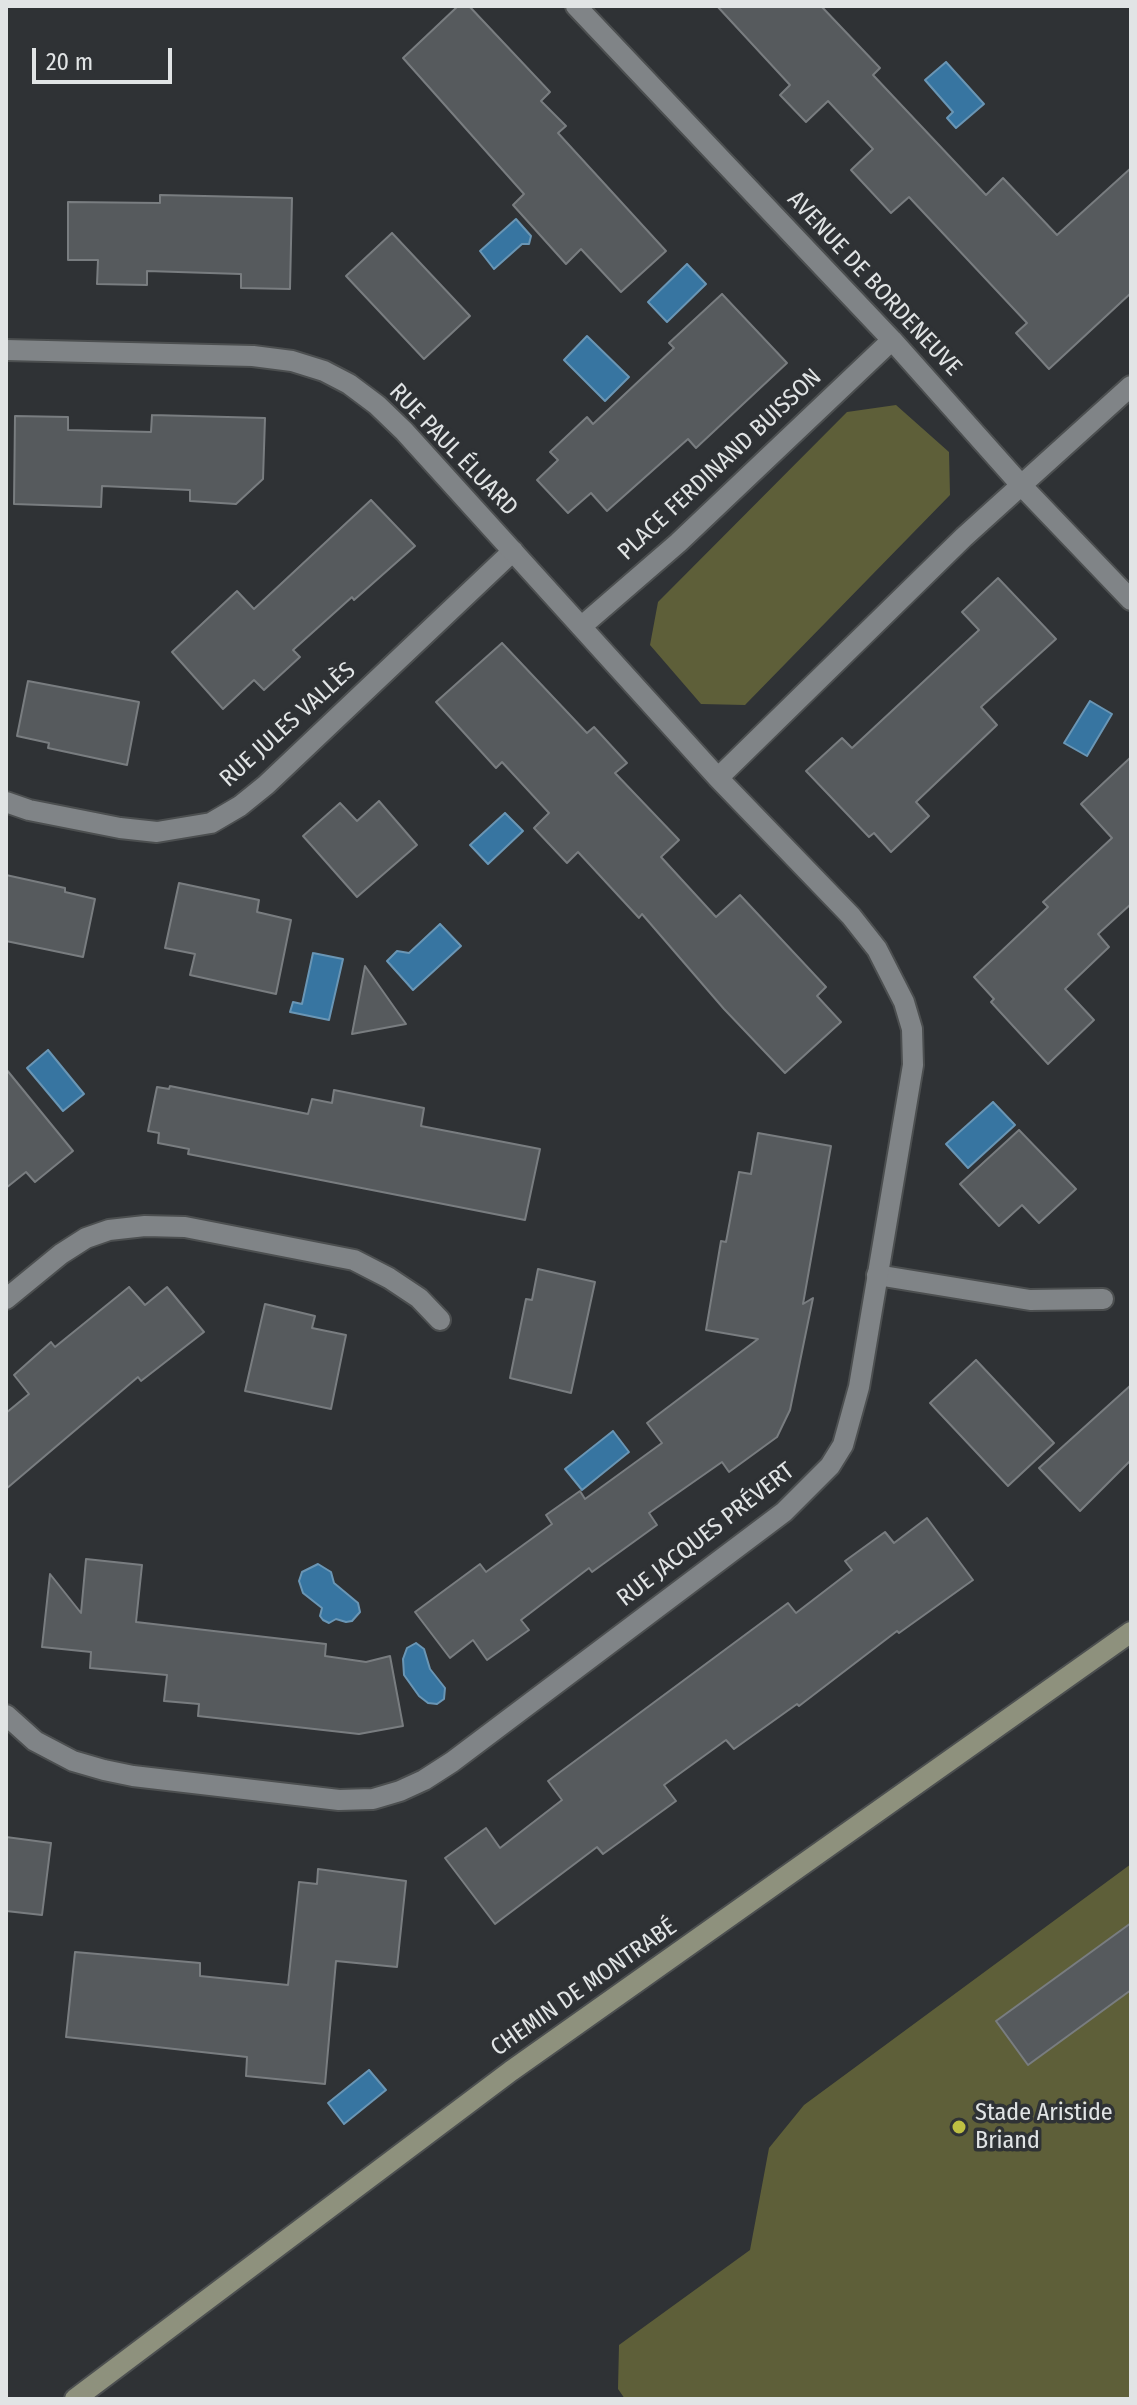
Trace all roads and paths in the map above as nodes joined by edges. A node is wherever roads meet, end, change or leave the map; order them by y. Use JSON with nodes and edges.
{"nodes":[{"id":1,"x":576,"y":6,"type":"edge"},
{"id":2,"x":892,"y":340,"type":"junction"},
{"id":3,"x":6,"y":350,"type":"edge"},
{"id":4,"x":1131,"y":386,"type":"edge"},
{"id":5,"x":1021,"y":485,"type":"junction"},
{"id":6,"x":513,"y":551,"type":"junction"},
{"id":7,"x":1131,"y":600,"type":"edge"},
{"id":8,"x":582,"y":626,"type":"junction"},
{"id":9,"x":718,"y":778,"type":"junction"},
{"id":10,"x":6,"y":802,"type":"edge"},
{"id":11,"x":877,"y":1275,"type":"junction"},
{"id":12,"x":6,"y":1299,"type":"edge"},
{"id":13,"x":1103,"y":1299,"type":"dead end"},
{"id":14,"x":440,"y":1320,"type":"dead end"},
{"id":15,"x":1131,"y":1632,"type":"edge"},
{"id":16,"x":6,"y":1715,"type":"edge"},
{"id":17,"x":75,"y":2399,"type":"edge"}],
"edges":[{"from":1,"to":2,"type":"street","name":"AVENUE DE BORDENEUVE"},
{"from":2,"to":5,"type":"street","name":"AVENUE DE BORDENEUVE"},
{"from":2,"to":8,"type":"street","name":"PLACE FERDINAND BUISSON"},
{"from":3,"to":6,"type":"street","name":"RUE PAUL ÉLUARD"},
{"from":4,"to":5,"type":"street"},
{"from":5,"to":7,"type":"street","name":"AVENUE DE BORDENEUVE"},
{"from":5,"to":9,"type":"street"},
{"from":6,"to":8,"type":"street","name":"RUE PAUL ÉLUARD"},
{"from":6,"to":10,"type":"street","name":"RUE JULES VALLÈS"},
{"from":8,"to":9,"type":"street","name":"RUE PAUL ÉLUARD"},
{"from":9,"to":11,"type":"street","name":"RUE JACQUES PRÉVERT"},
{"from":11,"to":13,"type":"street"},
{"from":11,"to":16,"type":"street","name":"RUE JACQUES PRÉVERT"},
{"from":12,"to":14,"type":"street"},
{"from":15,"to":17,"type":"street","name":"CHEMIN DE MONTRABÉ"}]}
